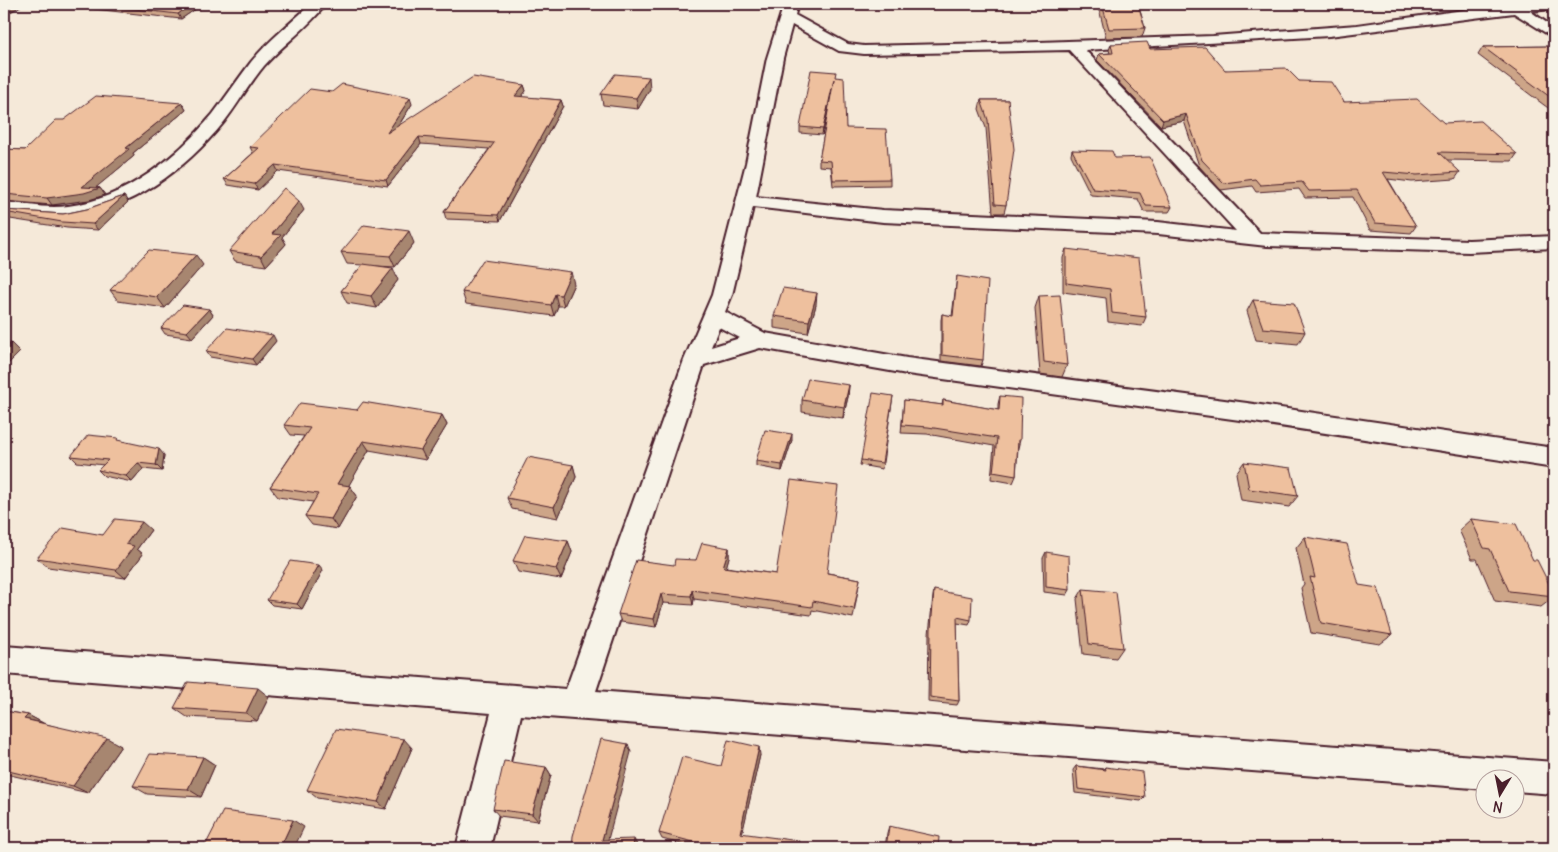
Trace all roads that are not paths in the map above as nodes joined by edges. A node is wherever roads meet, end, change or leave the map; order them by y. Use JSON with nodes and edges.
{"nodes":[{"id":1,"x":319,"y":4,"type":"edge"},
{"id":2,"x":1513,"y":6,"type":"edge"},
{"id":3,"x":1554,"y":6,"type":"edge"},
{"id":4,"x":789,"y":10,"type":"edge"},
{"id":5,"x":1554,"y":34,"type":"edge"},
{"id":6,"x":1073,"y":46,"type":"junction"},
{"id":7,"x":746,"y":201,"type":"junction"},
{"id":8,"x":4,"y":208,"type":"edge"},
{"id":9,"x":1254,"y":238,"type":"junction"},
{"id":10,"x":1554,"y":242,"type":"edge"},
{"id":11,"x":714,"y":315,"type":"junction"},
{"id":12,"x":760,"y":340,"type":"junction"},
{"id":13,"x":695,"y":360,"type":"junction"},
{"id":14,"x":1554,"y":458,"type":"edge"},
{"id":15,"x":4,"y":660,"type":"edge"},
{"id":16,"x":509,"y":700,"type":"junction"},
{"id":17,"x":576,"y":705,"type":"junction"},
{"id":18,"x":1554,"y":778,"type":"edge"},
{"id":19,"x":473,"y":848,"type":"edge"}],
"edges":[{"from":1,"to":8,"type":"street"},
{"from":2,"to":3,"type":"street"},
{"from":2,"to":5,"type":"street"},
{"from":2,"to":6,"type":"street"},
{"from":4,"to":6,"type":"street"},
{"from":4,"to":7,"type":"street"},
{"from":6,"to":9,"type":"street"},
{"from":7,"to":9,"type":"street"},
{"from":7,"to":11,"type":"street"},
{"from":9,"to":10,"type":"street"},
{"from":11,"to":12,"type":"street"},
{"from":11,"to":13,"type":"street"},
{"from":12,"to":13,"type":"street"},
{"from":12,"to":14,"type":"street"},
{"from":13,"to":17,"type":"street"},
{"from":15,"to":16,"type":"street"},
{"from":16,"to":17,"type":"street"},
{"from":16,"to":19,"type":"street"},
{"from":17,"to":18,"type":"street"}]}
